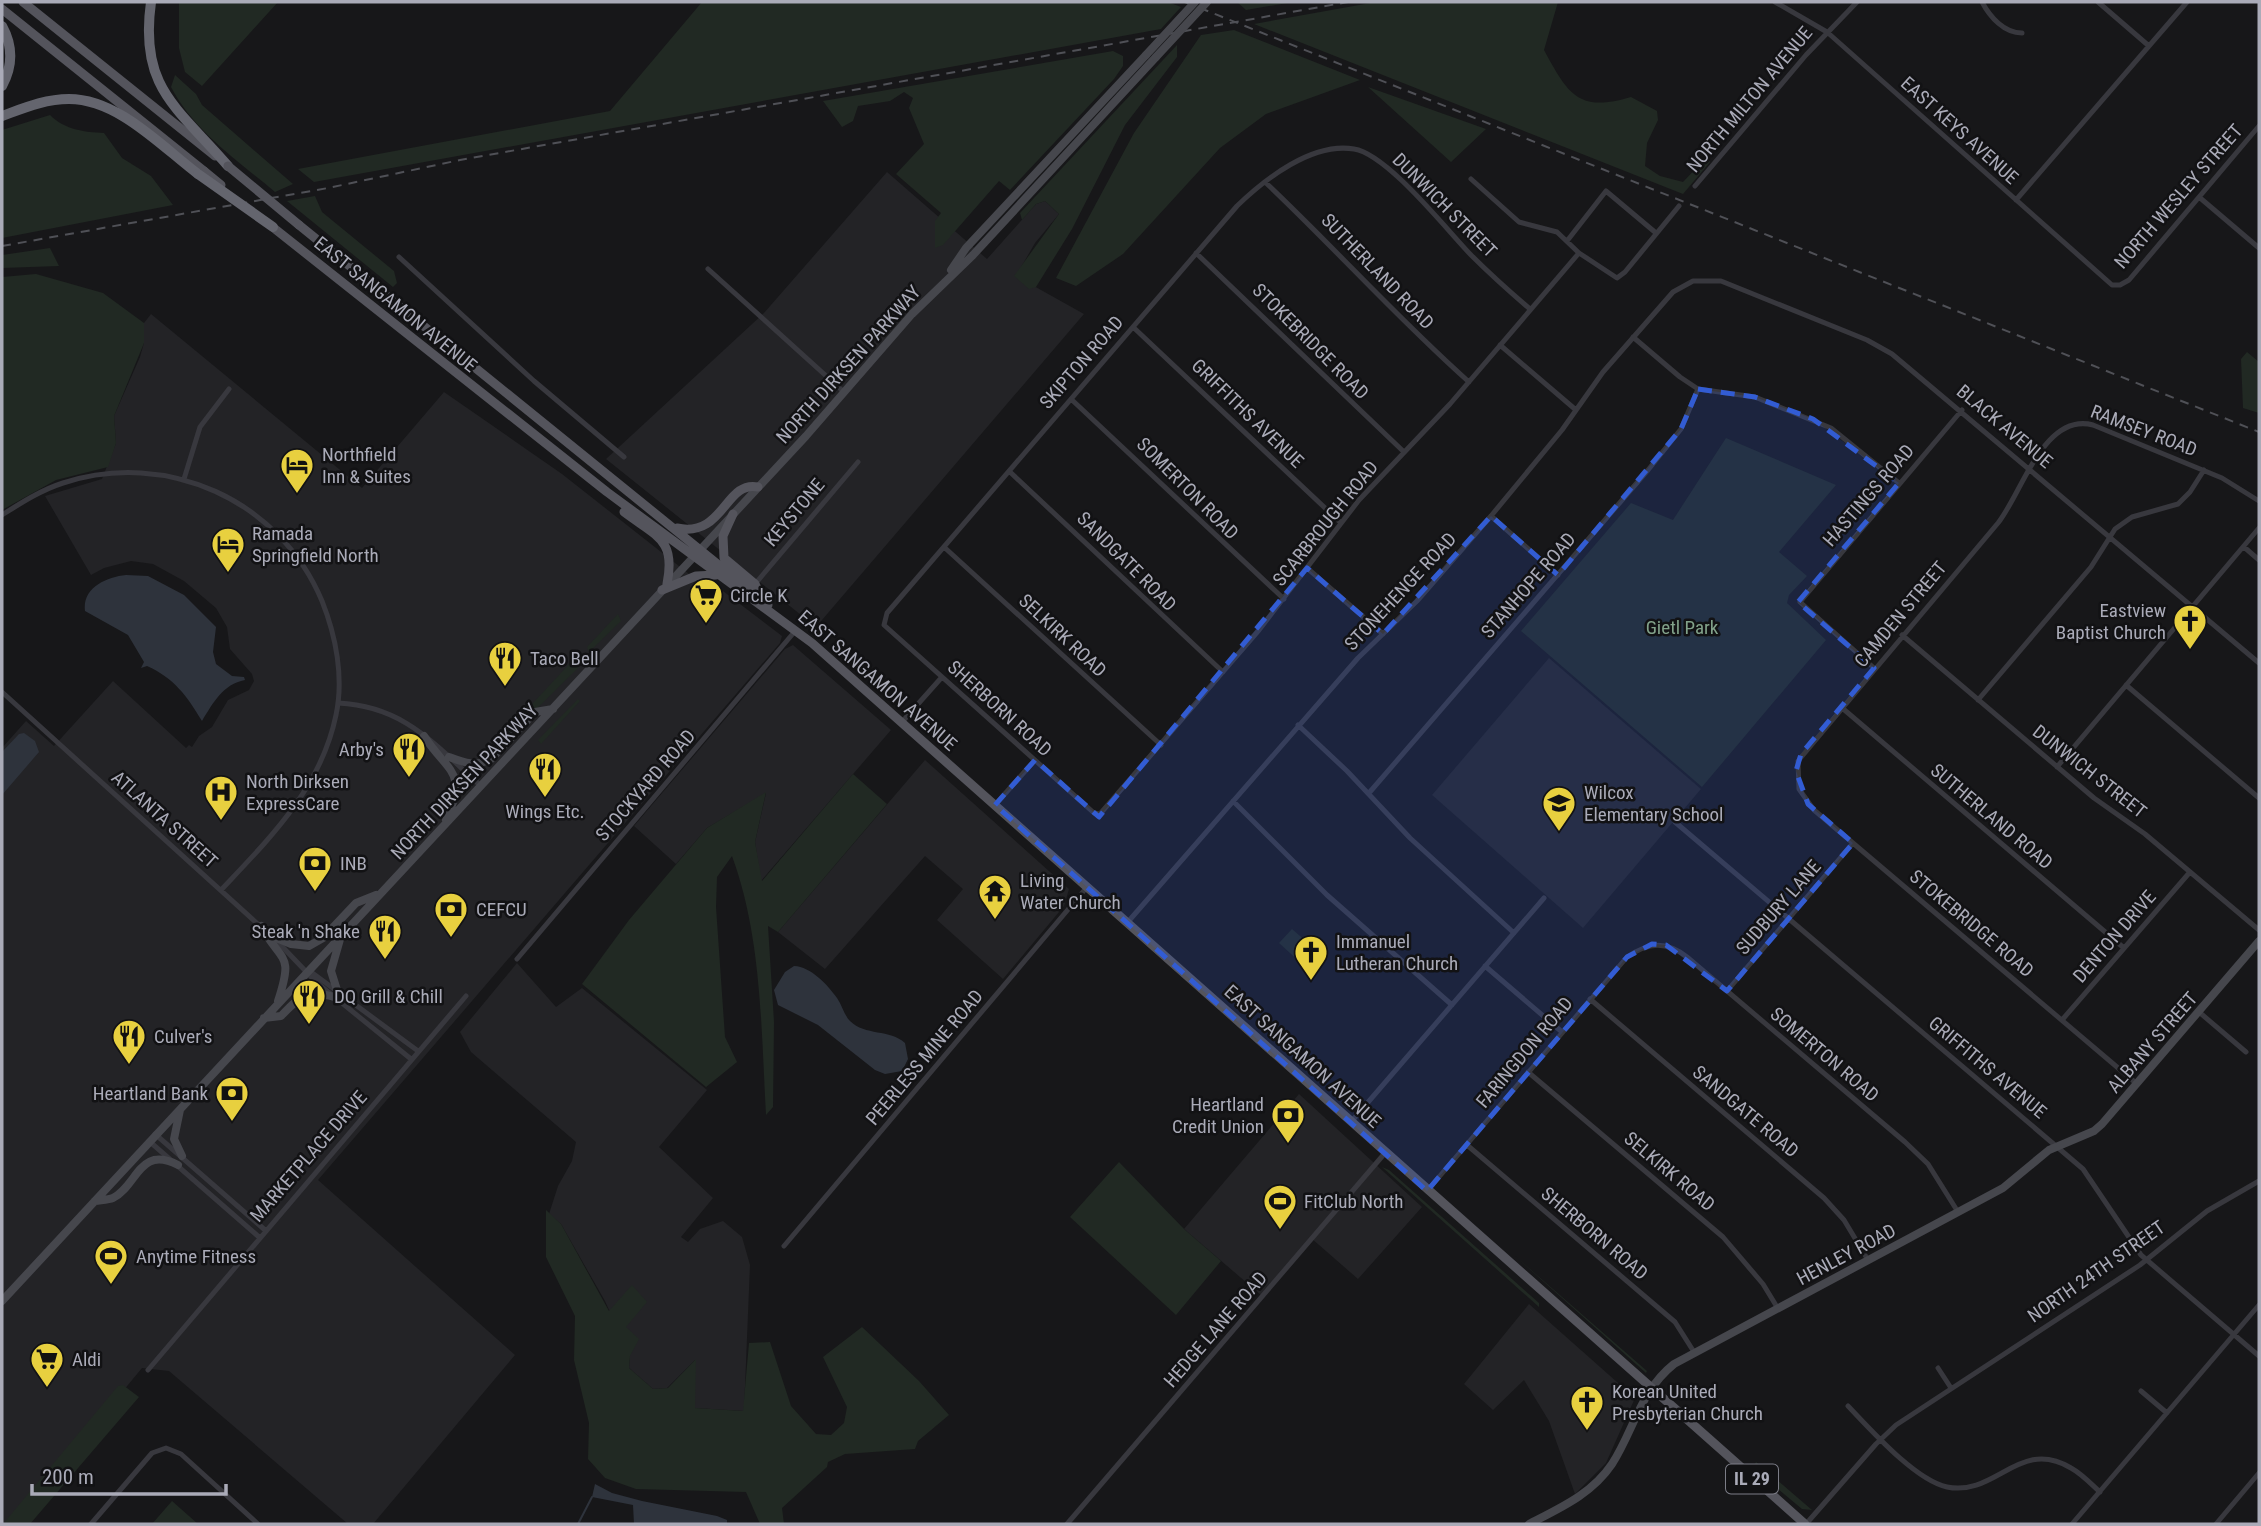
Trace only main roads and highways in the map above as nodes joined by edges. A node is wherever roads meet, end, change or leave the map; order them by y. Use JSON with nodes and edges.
{"nodes":[{"id":1,"x":23,"y":2,"type":"edge"},
{"id":2,"x":151,"y":2,"type":"edge"},
{"id":3,"x":2,"y":9,"type":"edge"},
{"id":4,"x":2,"y":26,"type":"edge"},
{"id":5,"x":2,"y":86,"type":"edge"},
{"id":6,"x":2,"y":116,"type":"edge"},
{"id":7,"x":228,"y":166,"type":"junction"},
{"id":8,"x":201,"y":173,"type":"junction"},
{"id":9,"x":274,"y":228,"type":"joint"},
{"id":10,"x":758,"y":487,"type":"road end"},
{"id":11,"x":607,"y":492,"type":"junction"},
{"id":12,"x":733,"y":514,"type":"road end"},
{"id":13,"x":676,"y":528,"type":"junction"},
{"id":14,"x":718,"y":575,"type":"junction"},
{"id":15,"x":760,"y":596,"type":"junction"},
{"id":16,"x":777,"y":615,"type":"junction"},
{"id":17,"x":1806,"y":1524,"type":"edge"}],
"edges":[{"from":1,"to":7,"type":"main road","name":"EAST SANGAMON AVENUE"},
{"from":2,"to":7,"type":"highway"},
{"from":3,"to":8,"type":"main road"},
{"from":4,"to":5,"type":"highway"},
{"from":6,"to":8,"type":"highway"},
{"from":7,"to":13,"type":"main road","name":"EAST SANGAMON AVENUE","bridge":true},
{"from":8,"to":9,"type":"highway","bridge":true},
{"from":9,"to":11,"type":"main road","name":"EAST SANGAMON AVENUE"},
{"from":10,"to":13,"type":"main road"},
{"from":11,"to":14,"type":"main road","name":"EAST SANGAMON AVENUE","number":"IL 29"},
{"from":11,"to":14,"type":"main road"},
{"from":12,"to":15,"type":"main road"},
{"from":13,"to":15,"type":"main road","name":"EAST SANGAMON AVENUE","number":"IL 29"},
{"from":14,"to":16,"type":"main road","name":"EAST SANGAMON AVENUE","number":"IL 29"},
{"from":15,"to":16,"type":"main road","name":"EAST SANGAMON AVENUE","number":"IL 29"},
{"from":16,"to":17,"type":"main road","name":"EAST SANGAMON AVENUE","number":"IL 29"}]}
